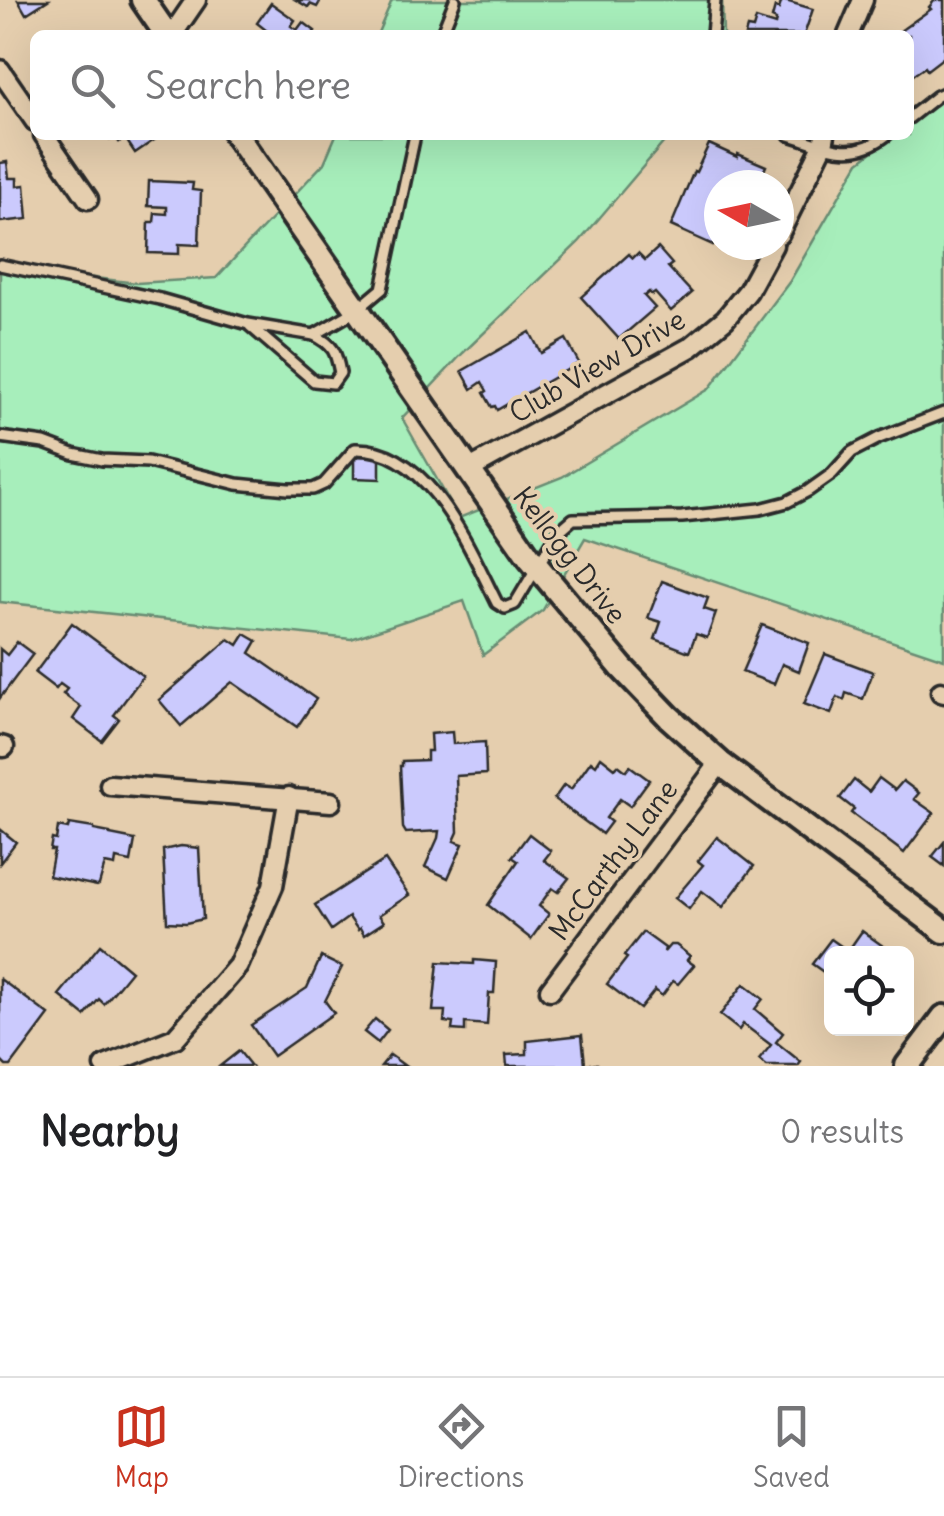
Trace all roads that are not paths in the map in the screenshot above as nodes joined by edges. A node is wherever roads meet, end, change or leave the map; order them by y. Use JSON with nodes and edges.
{"nodes":[{"id":1,"x":143,"y":0,"type":"edge"},
{"id":2,"x":196,"y":0,"type":"edge"},
{"id":3,"x":455,"y":0,"type":"edge"},
{"id":4,"x":714,"y":0,"type":"edge"},
{"id":5,"x":863,"y":0,"type":"edge"},
{"id":6,"x":166,"y":30,"type":"edge"},
{"id":7,"x":174,"y":30,"type":"edge"},
{"id":8,"x":444,"y":30,"type":"edge"},
{"id":9,"x":712,"y":30,"type":"edge"},
{"id":10,"x":850,"y":30,"type":"edge"},
{"id":11,"x":0,"y":70,"type":"edge"},
{"id":12,"x":944,"y":94,"type":"edge"},
{"id":13,"x":914,"y":114,"type":"edge"},
{"id":14,"x":30,"y":115,"type":"edge"},
{"id":15,"x":47,"y":140,"type":"edge"},
{"id":16,"x":239,"y":140,"type":"edge"},
{"id":17,"x":413,"y":140,"type":"edge"},
{"id":18,"x":824,"y":140,"type":"edge"},
{"id":19,"x":879,"y":140,"type":"edge"},
{"id":20,"x":88,"y":199,"type":"dead end"},
{"id":21,"x":794,"y":203,"type":"edge"},
{"id":22,"x":765,"y":260,"type":"edge"},
{"id":23,"x":0,"y":265,"type":"edge"},
{"id":24,"x":357,"y":310,"type":"junction"},
{"id":25,"x":248,"y":324,"type":"junction"},
{"id":26,"x":314,"y":335,"type":"junction"},
{"id":27,"x":944,"y":414,"type":"edge"},
{"id":28,"x":0,"y":437,"type":"edge"},
{"id":29,"x":468,"y":470,"type":"junction"},
{"id":30,"x":536,"y":566,"type":"junction"},
{"id":31,"x":720,"y":762,"type":"junction"},
{"id":32,"x":110,"y":785,"type":"dead end"},
{"id":33,"x":288,"y":797,"type":"junction"},
{"id":34,"x":331,"y":802,"type":"dead end"},
{"id":35,"x":944,"y":930,"type":"edge"},
{"id":36,"x":550,"y":990,"type":"dead end"},
{"id":37,"x":944,"y":1017,"type":"edge"},
{"id":38,"x":105,"y":1066,"type":"edge"},
{"id":39,"x":907,"y":1066,"type":"edge"}],
"edges":[{"from":1,"to":6,"type":"main road"},
{"from":2,"to":7,"type":"street"},
{"from":3,"to":8,"type":"lane"},
{"from":4,"to":9,"type":"lane"},
{"from":5,"to":10,"type":"street"},
{"from":11,"to":14,"type":"street"},
{"from":12,"to":13,"type":"lane"},
{"from":15,"to":20,"type":"street"},
{"from":16,"to":24,"type":"main road","name":"Kellogg Drive"},
{"from":17,"to":24,"type":"lane"},
{"from":18,"to":19,"type":"lane"},
{"from":18,"to":21,"type":"street"},
{"from":22,"to":29,"type":"street","name":"Club View Drive"},
{"from":23,"to":25,"type":"lane"},
{"from":24,"to":26,"type":"lane"},
{"from":24,"to":29,"type":"main road","name":"Kellogg Drive"},
{"from":25,"to":26,"type":"lane"},
{"from":25,"to":26,"type":"lane"},
{"from":27,"to":30,"type":"lane"},
{"from":28,"to":30,"type":"lane"},
{"from":29,"to":30,"type":"main road","name":"Kellogg Drive"},
{"from":30,"to":31,"type":"main road","name":"Kellogg Drive"},
{"from":31,"to":35,"type":"main road","name":"Kellogg Drive"},
{"from":31,"to":36,"type":"street","name":"McCarthy Lane"},
{"from":32,"to":33,"type":"street"},
{"from":33,"to":34,"type":"street"},
{"from":33,"to":38,"type":"street"},
{"from":37,"to":39,"type":"main road"}]}
